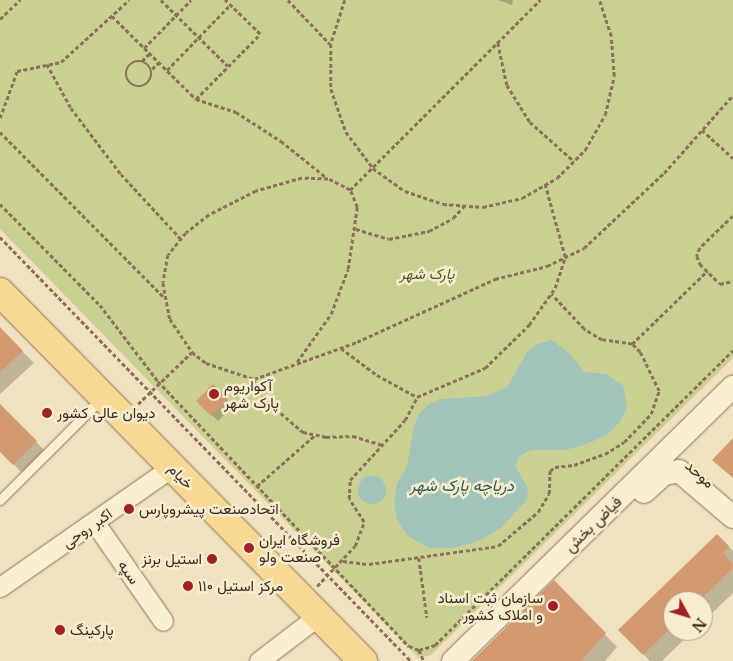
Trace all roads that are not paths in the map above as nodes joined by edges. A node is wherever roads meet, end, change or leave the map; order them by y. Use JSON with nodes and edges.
{"nodes":[{"id":1,"x":0,"y":292,"type":"edge"},
{"id":2,"x":733,"y":386,"type":"edge"},
{"id":3,"x":103,"y":397,"type":"junction"},
{"id":4,"x":680,"y":438,"type":"junction"},
{"id":5,"x":172,"y":467,"type":"junction"},
{"id":6,"x":0,"y":500,"type":"edge"},
{"id":7,"x":733,"y":503,"type":"edge"},
{"id":8,"x":733,"y":517,"type":"edge"},
{"id":9,"x":94,"y":523,"type":"junction"},
{"id":10,"x":0,"y":587,"type":"edge"},
{"id":11,"x":318,"y":616,"type":"junction"},
{"id":12,"x":163,"y":621,"type":"dead end"},
{"id":13,"x":259,"y":661,"type":"edge"},
{"id":14,"x":363,"y":661,"type":"edge"},
{"id":15,"x":453,"y":661,"type":"edge"},
{"id":16,"x":467,"y":661,"type":"edge"}],
"edges":[{"from":1,"to":3,"type":"main road","name":"خیام"},
{"from":2,"to":4,"type":"street","name":"فیاض بخش"},
{"from":3,"to":5,"type":"main road","name":"خیام"},
{"from":3,"to":6,"type":"lane"},
{"from":4,"to":7,"type":"street","name":"موحد"},
{"from":4,"to":15,"type":"street","name":"فیاض بخش"},
{"from":5,"to":9,"type":"street","name":"اکبر روحی"},
{"from":5,"to":11,"type":"main road","name":"خیام"},
{"from":8,"to":16,"type":"street","name":"فیاض بخش"},
{"from":9,"to":10,"type":"street","name":"اکبر روحی"},
{"from":9,"to":12,"type":"street","name":"سپه"},
{"from":11,"to":13,"type":"street"},
{"from":11,"to":14,"type":"main road","name":"خیام"}]}
